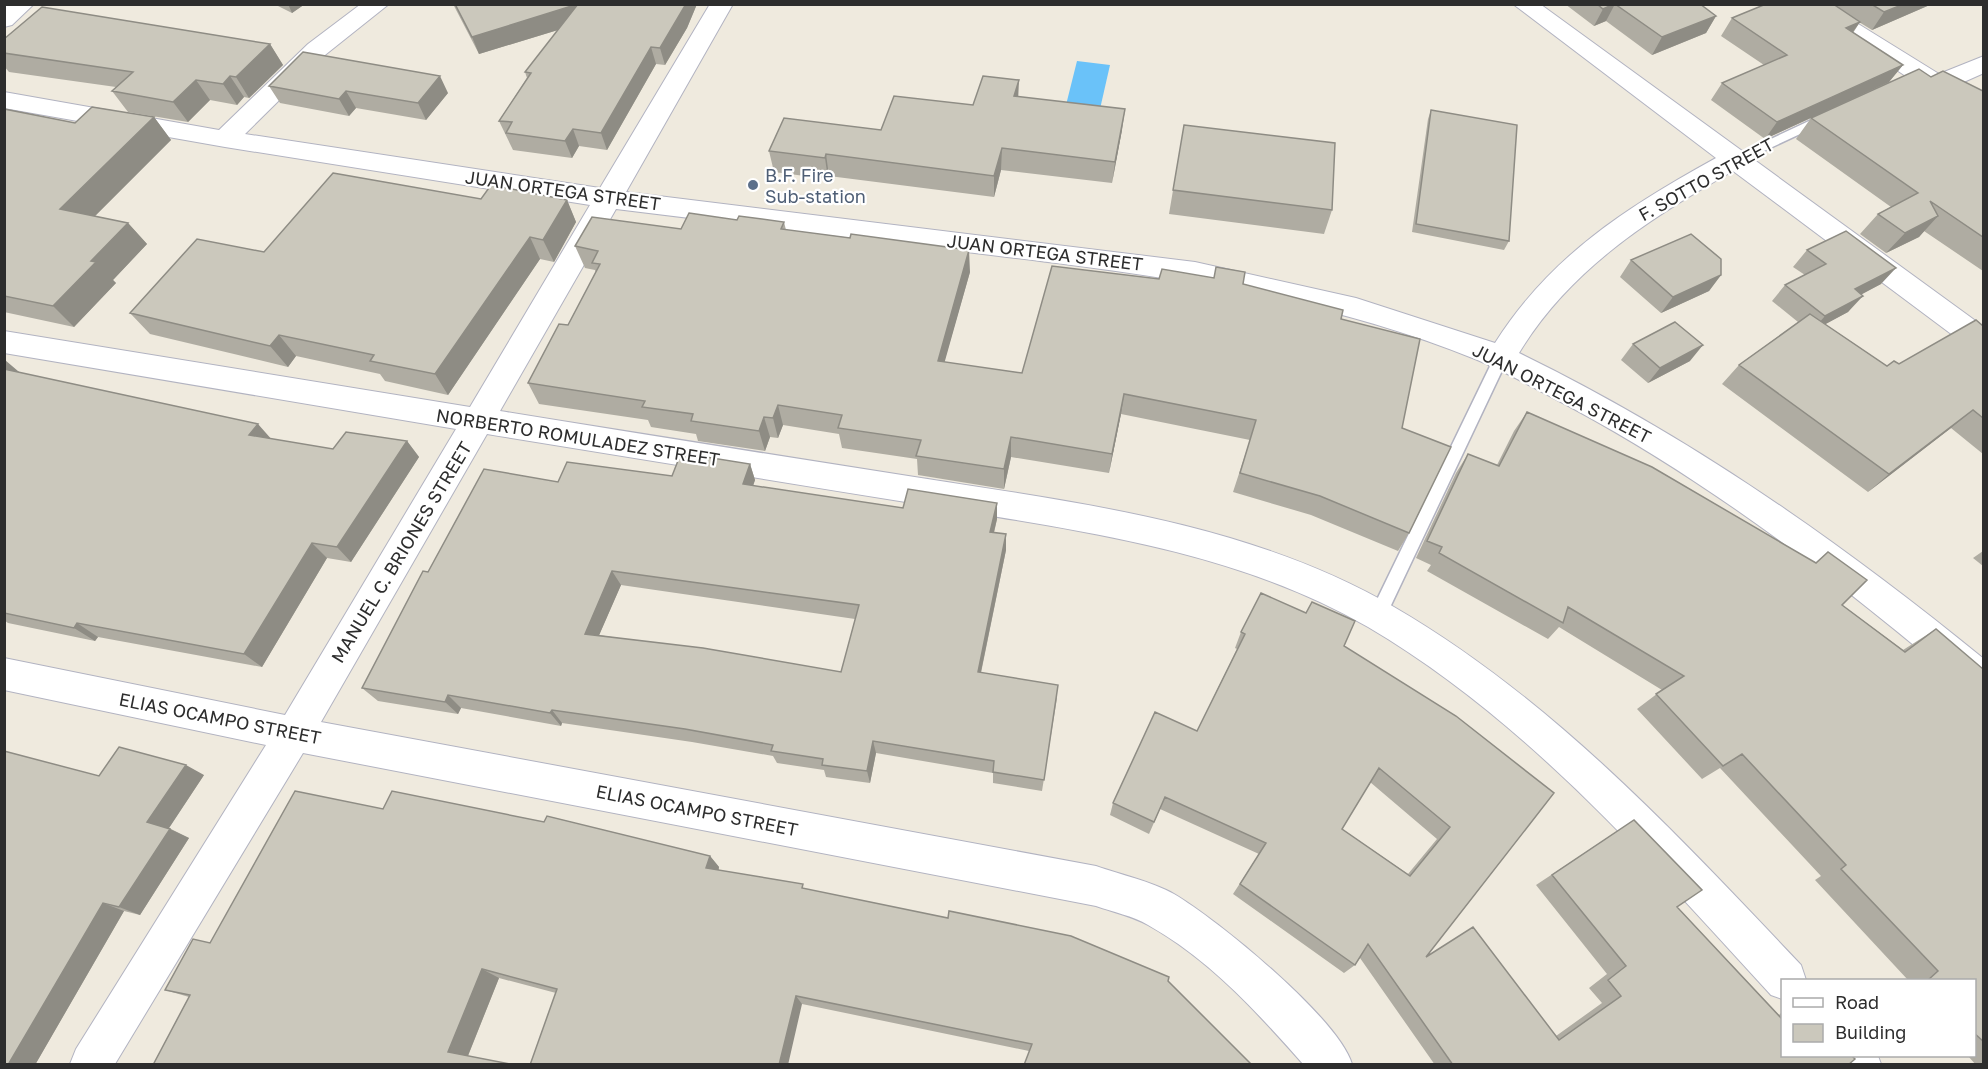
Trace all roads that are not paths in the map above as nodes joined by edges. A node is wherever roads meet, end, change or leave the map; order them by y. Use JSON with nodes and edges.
{"nodes":[{"id":1,"x":23,"y":4,"type":"edge"},
{"id":2,"x":378,"y":4,"type":"edge"},
{"id":3,"x":722,"y":4,"type":"edge"},
{"id":4,"x":1524,"y":4,"type":"edge"},
{"id":5,"x":1809,"y":4,"type":"edge"},
{"id":6,"x":4,"y":20,"type":"edge"},
{"id":7,"x":1983,"y":63,"type":"edge"},
{"id":8,"x":1922,"y":79,"type":"junction"},
{"id":9,"x":4,"y":100,"type":"edge"},
{"id":10,"x":1837,"y":112,"type":"edge"},
{"id":11,"x":1983,"y":113,"type":"edge"},
{"id":12,"x":225,"y":139,"type":"junction"},
{"id":13,"x":1733,"y":160,"type":"junction"},
{"id":14,"x":610,"y":199,"type":"junction"},
{"id":15,"x":4,"y":342,"type":"edge"},
{"id":16,"x":1983,"y":343,"type":"edge"},
{"id":17,"x":1501,"y":358,"type":"junction"},
{"id":18,"x":479,"y":421,"type":"junction"},
{"id":19,"x":1378,"y":615,"type":"junction"},
{"id":20,"x":4,"y":674,"type":"edge"},
{"id":21,"x":1983,"y":681,"type":"edge"},
{"id":22,"x":294,"y":734,"type":"junction"},
{"id":23,"x":1784,"y":979,"type":"edge"},
{"id":24,"x":91,"y":1065,"type":"edge"},
{"id":25,"x":1331,"y":1065,"type":"edge"}],
"edges":[{"from":1,"to":6,"type":"street"},
{"from":2,"to":12,"type":"street"},
{"from":3,"to":14,"type":"street","name":"MANUEL C. BRIONES STREET"},
{"from":4,"to":13,"type":"street"},
{"from":5,"to":8,"type":"street"},
{"from":7,"to":8,"type":"street"},
{"from":8,"to":11,"type":"street"},
{"from":9,"to":12,"type":"street","name":"JUAN ORTEGA STREET"},
{"from":10,"to":13,"type":"lane","name":"F. SOTTO STREET"},
{"from":12,"to":14,"type":"street","name":"JUAN ORTEGA STREET"},
{"from":13,"to":16,"type":"street"},
{"from":13,"to":17,"type":"street","name":"F. SOTTO STREET"},
{"from":14,"to":17,"type":"street","name":"JUAN ORTEGA STREET"},
{"from":14,"to":18,"type":"street","name":"MANUEL C. BRIONES STREET"},
{"from":15,"to":18,"type":"street","name":"NORBERTO ROMULADEZ STREET"},
{"from":17,"to":19,"type":"lane","name":"F. SOTTO STREET"},
{"from":17,"to":21,"type":"street","name":"JUAN ORTEGA STREET"},
{"from":18,"to":19,"type":"street","name":"NORBERTO ROMULADEZ STREET"},
{"from":18,"to":22,"type":"street","name":"MANUEL C. BRIONES STREET"},
{"from":19,"to":23,"type":"street","name":"NORBERTO ROMULADEZ STREET"},
{"from":20,"to":22,"type":"street","name":"ELIAS OCAMPO STREET"},
{"from":22,"to":24,"type":"street","name":"MANUEL C. BRIONES STREET"},
{"from":22,"to":25,"type":"street","name":"ELIAS OCAMPO STREET"}]}
